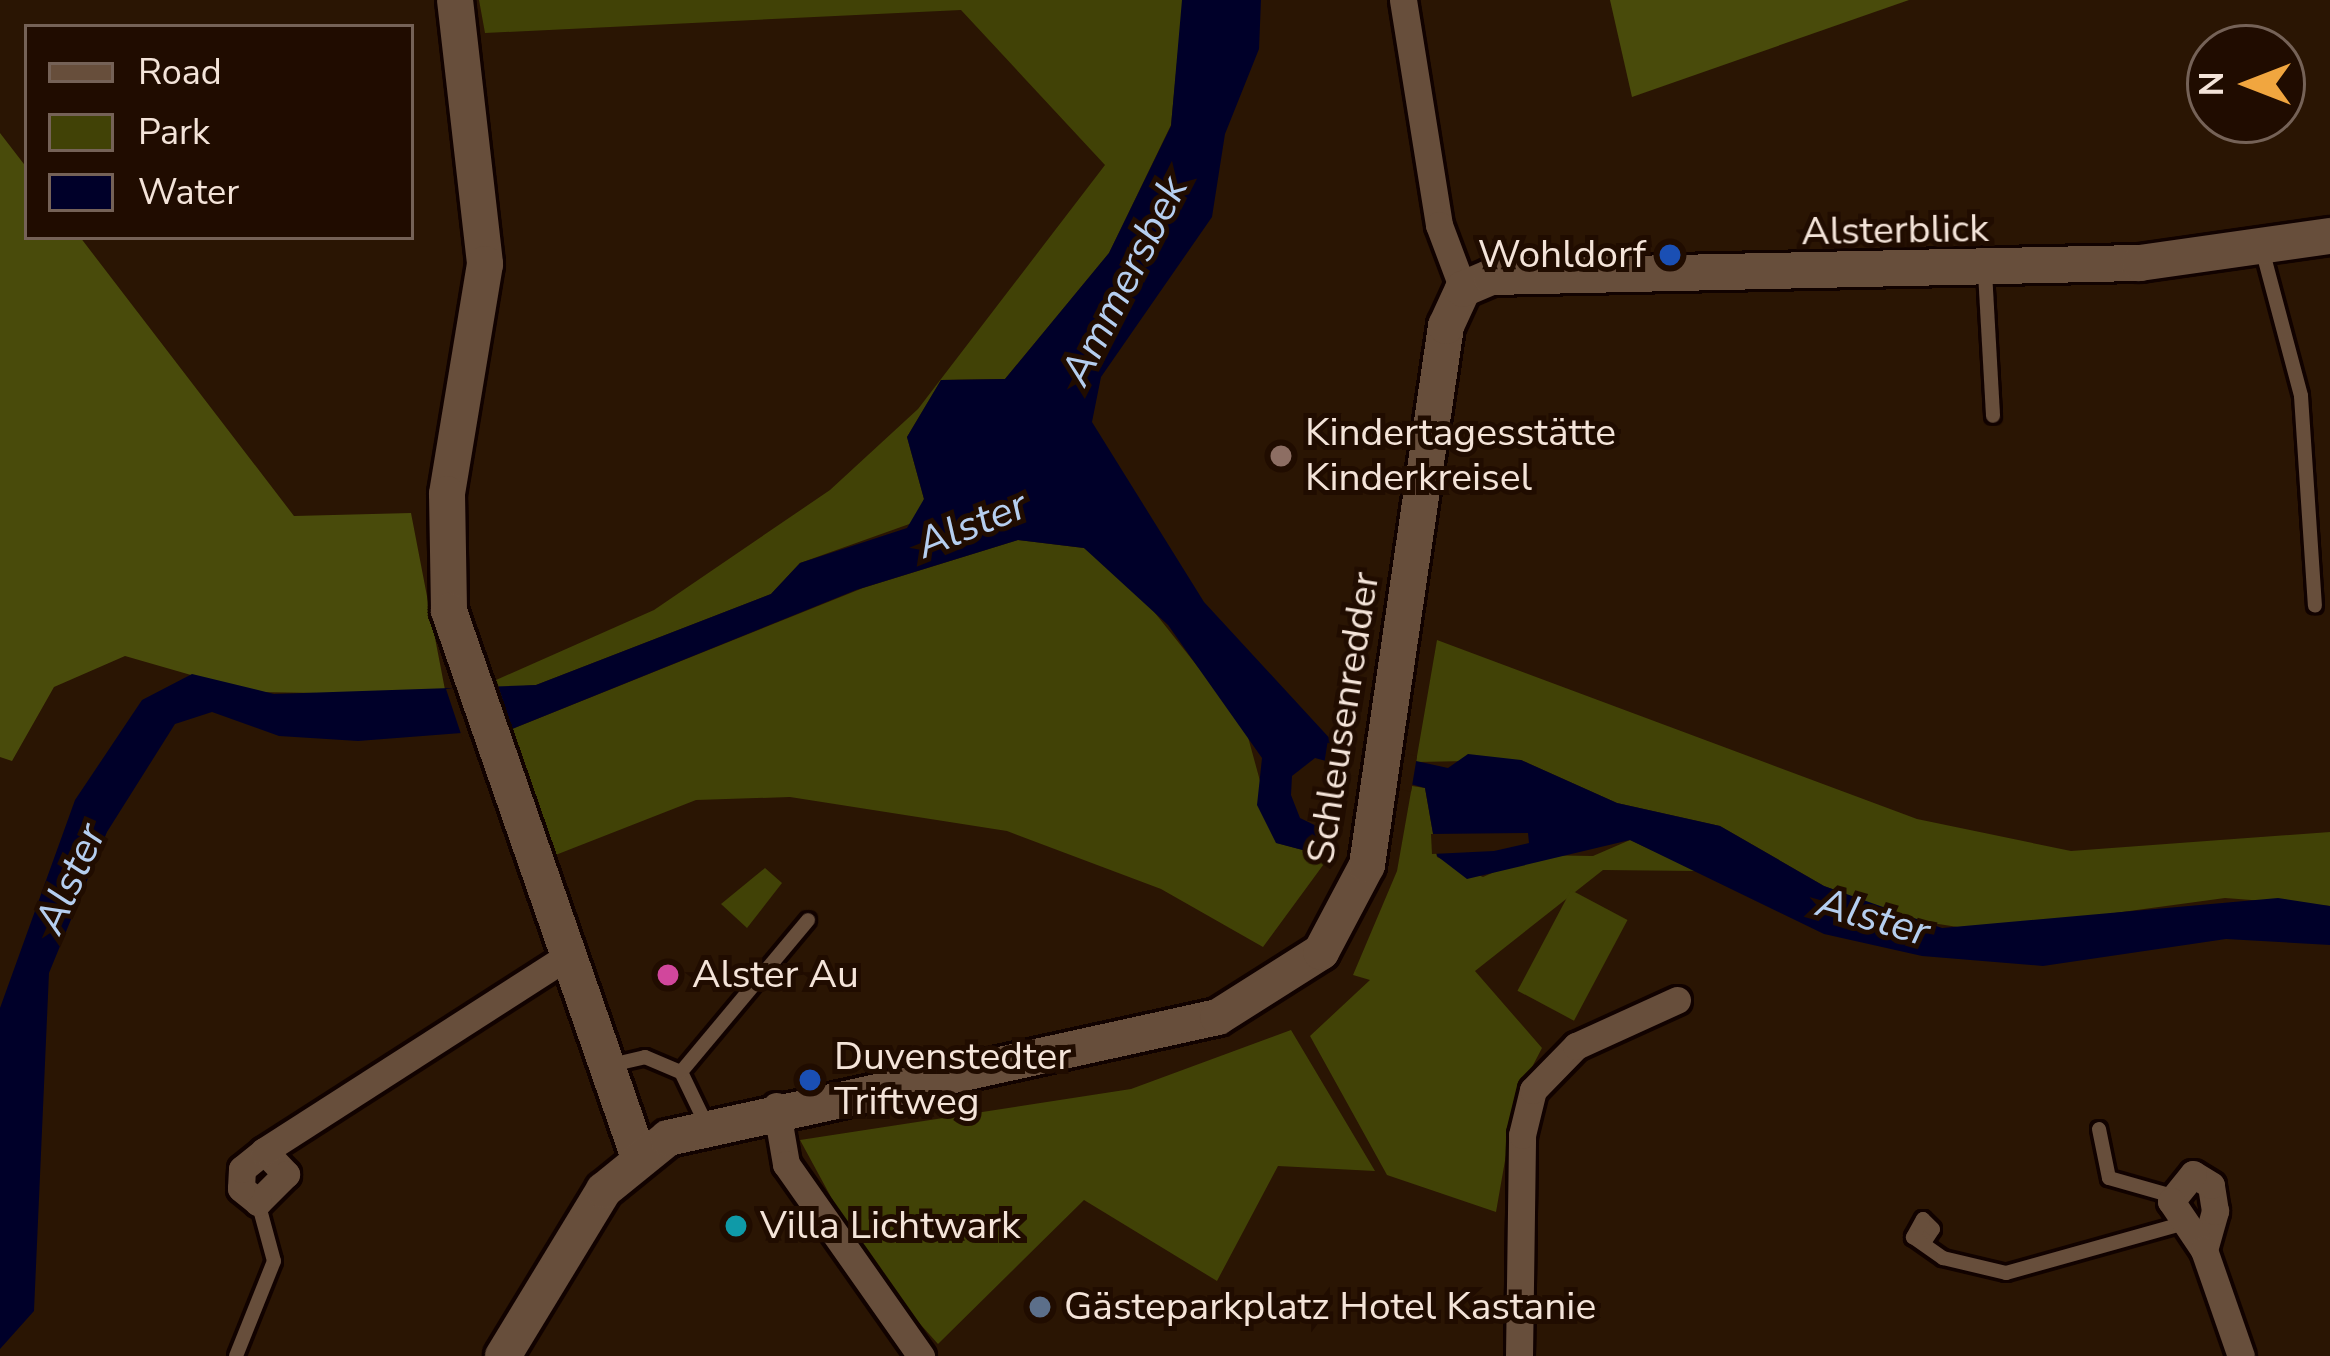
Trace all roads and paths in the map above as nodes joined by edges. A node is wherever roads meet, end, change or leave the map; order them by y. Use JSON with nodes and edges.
{"nodes":[{"id":1,"x":455,"y":0,"type":"edge"},
{"id":2,"x":1403,"y":0,"type":"edge"},
{"id":3,"x":2330,"y":236,"type":"edge"},
{"id":4,"x":2262,"y":249,"type":"junction"},
{"id":5,"x":1985,"y":272,"type":"junction"},
{"id":6,"x":1463,"y":289,"type":"junction"},
{"id":7,"x":1993,"y":416,"type":"dead end"},
{"id":8,"x":2315,"y":606,"type":"dead end"},
{"id":9,"x":808,"y":920,"type":"dead end"},
{"id":10,"x":566,"y":957,"type":"junction"},
{"id":11,"x":1677,"y":1000,"type":"dead end"},
{"id":12,"x":605,"y":1067,"type":"junction"},
{"id":13,"x":681,"y":1072,"type":"junction"},
{"id":14,"x":776,"y":1106,"type":"junction"},
{"id":15,"x":706,"y":1124,"type":"junction"},
{"id":16,"x":2099,"y":1129,"type":"dead end"},
{"id":17,"x":638,"y":1155,"type":"junction"},
{"id":18,"x":2172,"y":1196,"type":"junction"},
{"id":19,"x":258,"y":1202,"type":"joint"},
{"id":20,"x":2182,"y":1224,"type":"junction"},
{"id":21,"x":1925,"y":1241,"type":"dead end"},
{"id":22,"x":2204,"y":1250,"type":"junction"},
{"id":23,"x":236,"y":1356,"type":"edge"},
{"id":24,"x":503,"y":1356,"type":"edge"},
{"id":25,"x":921,"y":1356,"type":"edge"},
{"id":26,"x":1519,"y":1356,"type":"edge"},
{"id":27,"x":2241,"y":1356,"type":"edge"}],
"edges":[{"from":1,"to":10,"type":"street"},
{"from":2,"to":6,"type":"street"},
{"from":3,"to":4,"type":"street","name":"Alsterblick"},
{"from":4,"to":5,"type":"street","name":"Alsterblick"},
{"from":4,"to":8,"type":"lane"},
{"from":5,"to":6,"type":"street","name":"Alsterblick"},
{"from":5,"to":7,"type":"lane"},
{"from":6,"to":14,"type":"street","name":"Schleusenredder"},
{"from":9,"to":13,"type":"lane"},
{"from":10,"to":12,"type":"street"},
{"from":10,"to":19,"type":"street"},
{"from":11,"to":26,"type":"street"},
{"from":12,"to":13,"type":"lane"},
{"from":12,"to":17,"type":"street"},
{"from":13,"to":15,"type":"lane"},
{"from":14,"to":15,"type":"street","name":"Schleusenredder"},
{"from":14,"to":25,"type":"street"},
{"from":15,"to":17,"type":"street","name":"Schleusenredder"},
{"from":16,"to":18,"type":"lane"},
{"from":17,"to":24,"type":"street"},
{"from":18,"to":20,"type":"street"},
{"from":18,"to":22,"type":"street"},
{"from":19,"to":23,"type":"lane"},
{"from":20,"to":21,"type":"lane"},
{"from":20,"to":22,"type":"street"},
{"from":22,"to":27,"type":"street"}]}
